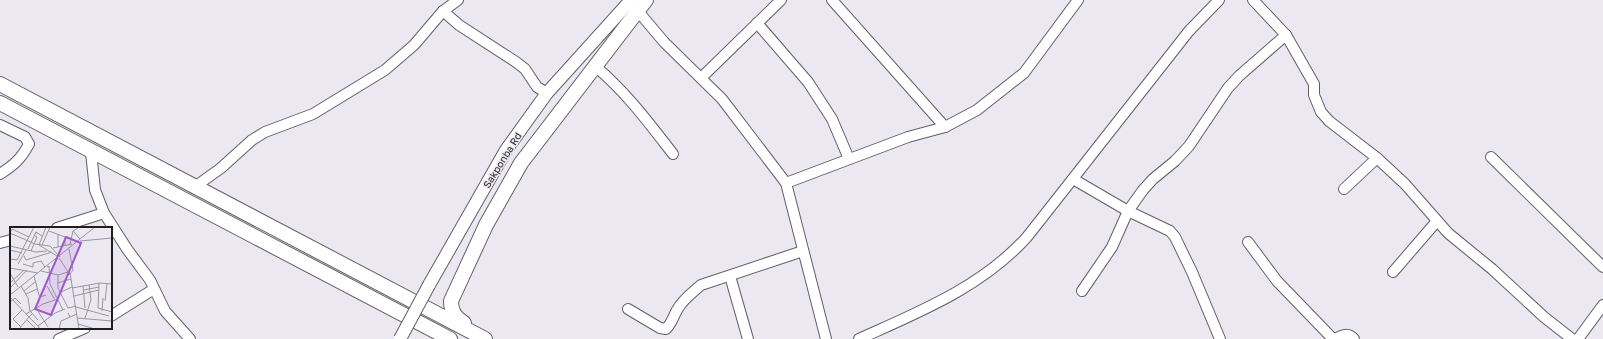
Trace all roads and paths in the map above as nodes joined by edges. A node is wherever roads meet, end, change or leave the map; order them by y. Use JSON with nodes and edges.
{"nodes":[{"id":1,"x":458,"y":0,"type":"edge"},
{"id":2,"x":781,"y":0,"type":"edge"},
{"id":3,"x":832,"y":0,"type":"edge"},
{"id":4,"x":1078,"y":0,"type":"edge"},
{"id":5,"x":1218,"y":0,"type":"edge"},
{"id":6,"x":1253,"y":0,"type":"edge"},
{"id":7,"x":638,"y":3,"type":"edge"},
{"id":8,"x":444,"y":11,"type":"junction"},
{"id":9,"x":758,"y":23,"type":"junction"},
{"id":10,"x":1286,"y":35,"type":"junction"},
{"id":11,"x":595,"y":66,"type":"junction"},
{"id":12,"x":701,"y":78,"type":"junction"},
{"id":13,"x":0,"y":84,"type":"edge"},
{"id":14,"x":547,"y":93,"type":"junction"},
{"id":15,"x":4,"y":108,"type":"edge"},
{"id":16,"x":0,"y":125,"type":"edge"},
{"id":17,"x":945,"y":127,"type":"junction"},
{"id":18,"x":91,"y":152,"type":"junction"},
{"id":19,"x":674,"y":154,"type":"dead end"},
{"id":20,"x":1491,"y":157,"type":"dead end"},
{"id":21,"x":1377,"y":158,"type":"junction"},
{"id":22,"x":849,"y":159,"type":"junction"},
{"id":23,"x":0,"y":174,"type":"edge"},
{"id":24,"x":1073,"y":179,"type":"junction"},
{"id":25,"x":786,"y":183,"type":"junction"},
{"id":26,"x":196,"y":186,"type":"junction"},
{"id":27,"x":1344,"y":189,"type":"dead end"},
{"id":28,"x":1128,"y":211,"type":"junction"},
{"id":29,"x":104,"y":213,"type":"junction"},
{"id":30,"x":1437,"y":221,"type":"junction"},
{"id":31,"x":60,"y":227,"type":"edge"},
{"id":32,"x":10,"y":240,"type":"edge"},
{"id":33,"x":1248,"y":242,"type":"dead end"},
{"id":34,"x":0,"y":243,"type":"edge"},
{"id":35,"x":803,"y":251,"type":"junction"},
{"id":36,"x":1603,"y":267,"type":"edge"},
{"id":37,"x":1393,"y":272,"type":"dead end"},
{"id":38,"x":366,"y":275,"type":"junction"},
{"id":39,"x":730,"y":276,"type":"junction"},
{"id":40,"x":154,"y":289,"type":"junction"},
{"id":41,"x":1082,"y":291,"type":"dead end"},
{"id":42,"x":364,"y":294,"type":"junction"},
{"id":43,"x":451,"y":301,"type":"junction"},
{"id":44,"x":1603,"y":305,"type":"edge"},
{"id":45,"x":628,"y":309,"type":"dead end"},
{"id":46,"x":112,"y":315,"type":"edge"},
{"id":47,"x":83,"y":329,"type":"edge"},
{"id":48,"x":59,"y":339,"type":"edge"},
{"id":49,"x":190,"y":339,"type":"edge"},
{"id":50,"x":400,"y":339,"type":"edge"},
{"id":51,"x":429,"y":339,"type":"edge"},
{"id":52,"x":450,"y":339,"type":"edge"},
{"id":53,"x":487,"y":339,"type":"edge"},
{"id":54,"x":748,"y":339,"type":"edge"},
{"id":55,"x":826,"y":339,"type":"edge"},
{"id":56,"x":859,"y":339,"type":"edge"},
{"id":57,"x":1220,"y":339,"type":"edge"},
{"id":58,"x":1334,"y":339,"type":"edge"},
{"id":59,"x":1354,"y":339,"type":"edge"},
{"id":60,"x":1572,"y":339,"type":"edge"},
{"id":61,"x":1578,"y":339,"type":"edge"}],
"edges":[{"from":1,"to":8,"type":"street"},
{"from":2,"to":9,"type":"street"},
{"from":3,"to":17,"type":"street"},
{"from":4,"to":17,"type":"street"},
{"from":5,"to":24,"type":"street"},
{"from":6,"to":10,"type":"street"},
{"from":7,"to":11,"type":"highway"},
{"from":7,"to":12,"type":"street"},
{"from":7,"to":14,"type":"main road","name":"Sakponba Rd"},
{"from":8,"to":14,"type":"street"},
{"from":8,"to":26,"type":"street"},
{"from":9,"to":12,"type":"street"},
{"from":9,"to":22,"type":"street"},
{"from":10,"to":21,"type":"street"},
{"from":10,"to":28,"type":"street"},
{"from":11,"to":19,"type":"street"},
{"from":11,"to":43,"type":"highway"},
{"from":12,"to":25,"type":"street"},
{"from":13,"to":26,"type":"highway"},
{"from":14,"to":50,"type":"main road","name":"Sakponba Rd","bridge":true},
{"from":15,"to":18,"type":"highway"},
{"from":16,"to":23,"type":"street"},
{"from":17,"to":22,"type":"street"},
{"from":18,"to":29,"type":"street"},
{"from":18,"to":42,"type":"highway"},
{"from":20,"to":36,"type":"street"},
{"from":21,"to":27,"type":"street"},
{"from":21,"to":30,"type":"street"},
{"from":22,"to":25,"type":"street"},
{"from":24,"to":28,"type":"street"},
{"from":24,"to":56,"type":"street"},
{"from":25,"to":35,"type":"street"},
{"from":26,"to":38,"type":"highway"},
{"from":28,"to":41,"type":"street"},
{"from":28,"to":57,"type":"street"},
{"from":29,"to":31,"type":"street"},
{"from":29,"to":40,"type":"street"},
{"from":30,"to":37,"type":"street"},
{"from":30,"to":60,"type":"street"},
{"from":32,"to":34,"type":"street"},
{"from":33,"to":58,"type":"street"},
{"from":35,"to":39,"type":"street"},
{"from":35,"to":55,"type":"street"},
{"from":38,"to":43,"type":"highway"},
{"from":38,"to":53,"type":"highway"},
{"from":39,"to":45,"type":"street"},
{"from":39,"to":54,"type":"street"},
{"from":40,"to":46,"type":"street"},
{"from":40,"to":49,"type":"street"},
{"from":42,"to":51,"type":"highway"},
{"from":42,"to":52,"type":"highway"},
{"from":43,"to":53,"type":"highway"},
{"from":44,"to":61,"type":"street"},
{"from":47,"to":48,"type":"street"},
{"from":58,"to":59,"type":"street"}]}
